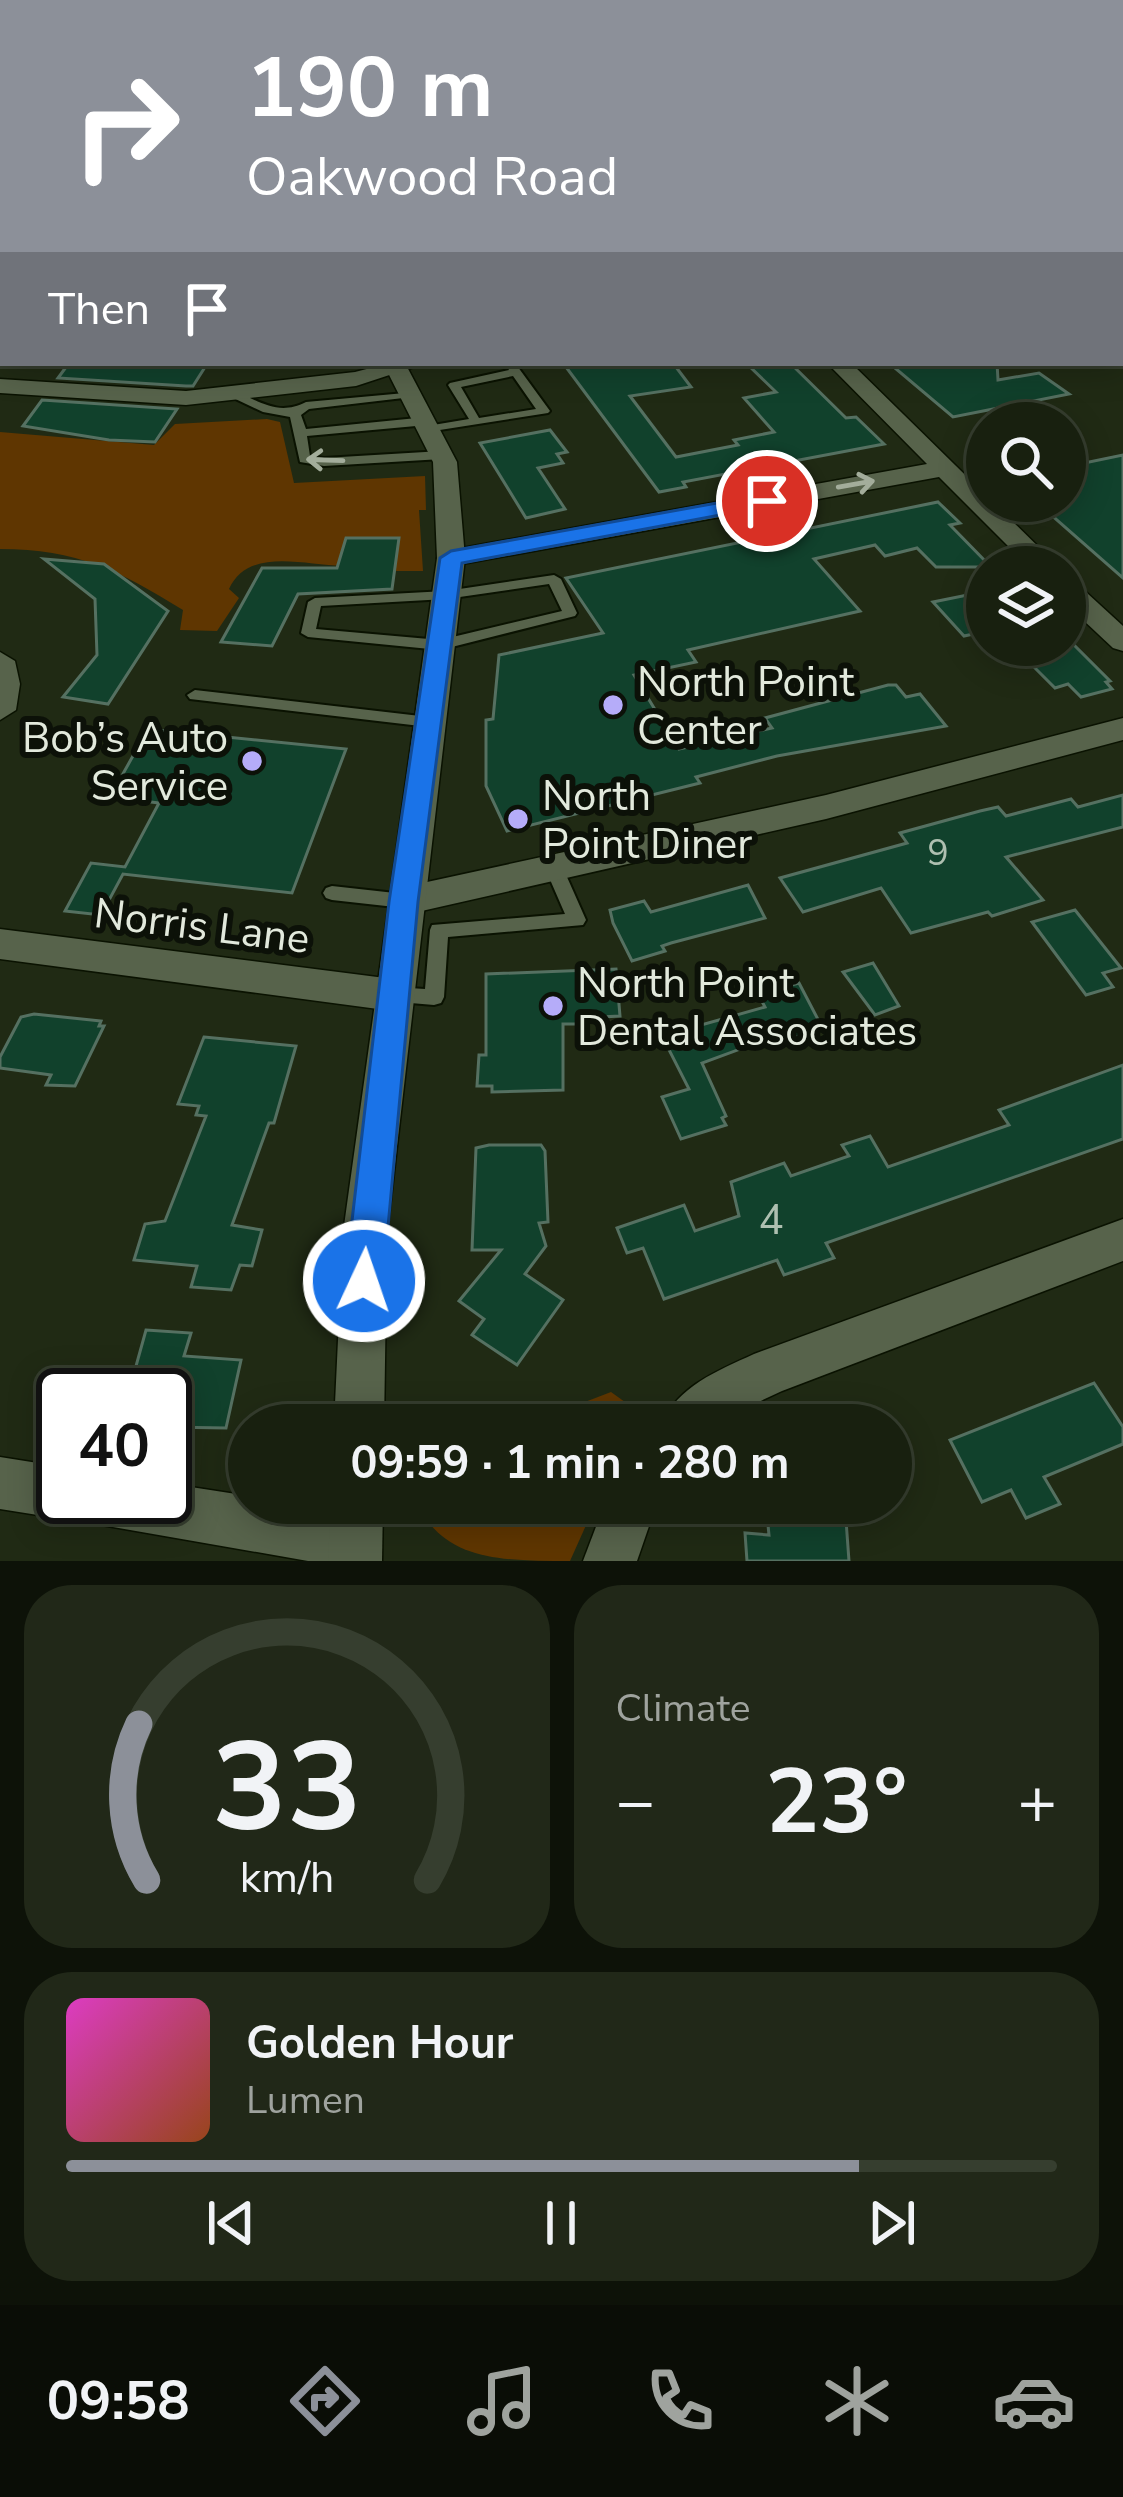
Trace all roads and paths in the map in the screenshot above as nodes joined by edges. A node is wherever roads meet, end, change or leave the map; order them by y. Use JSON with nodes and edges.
{"nodes":[{"id":1,"x":841,"y":366,"type":"edge"},
{"id":2,"x":513,"y":367,"type":"edge"},
{"id":3,"x":0,"y":386,"type":"edge"},
{"id":4,"x":231,"y":393,"type":"junction"},
{"id":5,"x":417,"y":399,"type":"edge"},
{"id":6,"x":295,"y":414,"type":"junction"},
{"id":7,"x":476,"y":422,"type":"junction"},
{"id":8,"x":302,"y":433,"type":"junction"},
{"id":9,"x":947,"y":468,"type":"junction"},
{"id":10,"x":1024,"y":546,"type":"edge"},
{"id":11,"x":451,"y":558,"type":"junction"},
{"id":12,"x":446,"y":595,"type":"junction"},
{"id":13,"x":1086,"y":607,"type":"edge"},
{"id":14,"x":1123,"y":642,"type":"edge"},
{"id":15,"x":440,"y":645,"type":"junction"},
{"id":16,"x":0,"y":661,"type":"edge"},
{"id":17,"x":195,"y":695,"type":"dead end"},
{"id":18,"x":0,"y":710,"type":"edge"},
{"id":19,"x":429,"y":722,"type":"junction"},
{"id":20,"x":1123,"y":728,"type":"edge"},
{"id":21,"x":554,"y":868,"type":"junction"},
{"id":22,"x":332,"y":893,"type":"dead end"},
{"id":23,"x":404,"y":902,"type":"junction"},
{"id":24,"x":0,"y":944,"type":"edge"},
{"id":25,"x":394,"y":995,"type":"junction"},
{"id":26,"x":1123,"y":1240,"type":"edge"},
{"id":27,"x":360,"y":1404,"type":"edge"},
{"id":28,"x":709,"y":1404,"type":"edge"},
{"id":29,"x":0,"y":1483,"type":"edge"},
{"id":30,"x":36,"y":1489,"type":"edge"},
{"id":31,"x":192,"y":1513,"type":"edge"},
{"id":32,"x":358,"y":1524,"type":"edge"},
{"id":33,"x":623,"y":1524,"type":"edge"},
{"id":34,"x":359,"y":1559,"type":"edge"},
{"id":35,"x":610,"y":1561,"type":"edge"}],
"edges":[{"from":1,"to":9,"type":"street"},
{"from":2,"to":7,"type":"lane"},
{"from":2,"to":7,"type":"lane"},
{"from":3,"to":4,"type":"street"},
{"from":4,"to":5,"type":"street"},
{"from":4,"to":6,"type":"lane"},
{"from":5,"to":6,"type":"lane"},
{"from":5,"to":7,"type":"lane"},
{"from":5,"to":8,"type":"lane"},
{"from":5,"to":8,"type":"lane","one_way":true},
{"from":5,"to":11,"type":"street"},
{"from":6,"to":8,"type":"lane"},
{"from":9,"to":10,"type":"street"},
{"from":11,"to":9,"type":"street","one_way":true},
{"from":11,"to":12,"type":"street"},
{"from":12,"to":15,"type":"street"},
{"from":12,"to":15,"type":"lane"},
{"from":12,"to":15,"type":"lane"},
{"from":13,"to":14,"type":"street"},
{"from":15,"to":19,"type":"street"},
{"from":16,"to":18,"type":"street"},
{"from":17,"to":19,"type":"lane"},
{"from":19,"to":23,"type":"street"},
{"from":20,"to":21,"type":"street"},
{"from":21,"to":23,"type":"street"},
{"from":21,"to":25,"type":"lane"},
{"from":22,"to":23,"type":"lane"},
{"from":23,"to":25,"type":"street"},
{"from":24,"to":25,"type":"street","name":"Norris Lane"},
{"from":25,"to":27,"type":"street"},
{"from":26,"to":28,"type":"street"},
{"from":29,"to":30,"type":"street"},
{"from":31,"to":34,"type":"street"},
{"from":32,"to":34,"type":"street"},
{"from":33,"to":35,"type":"street"}]}
